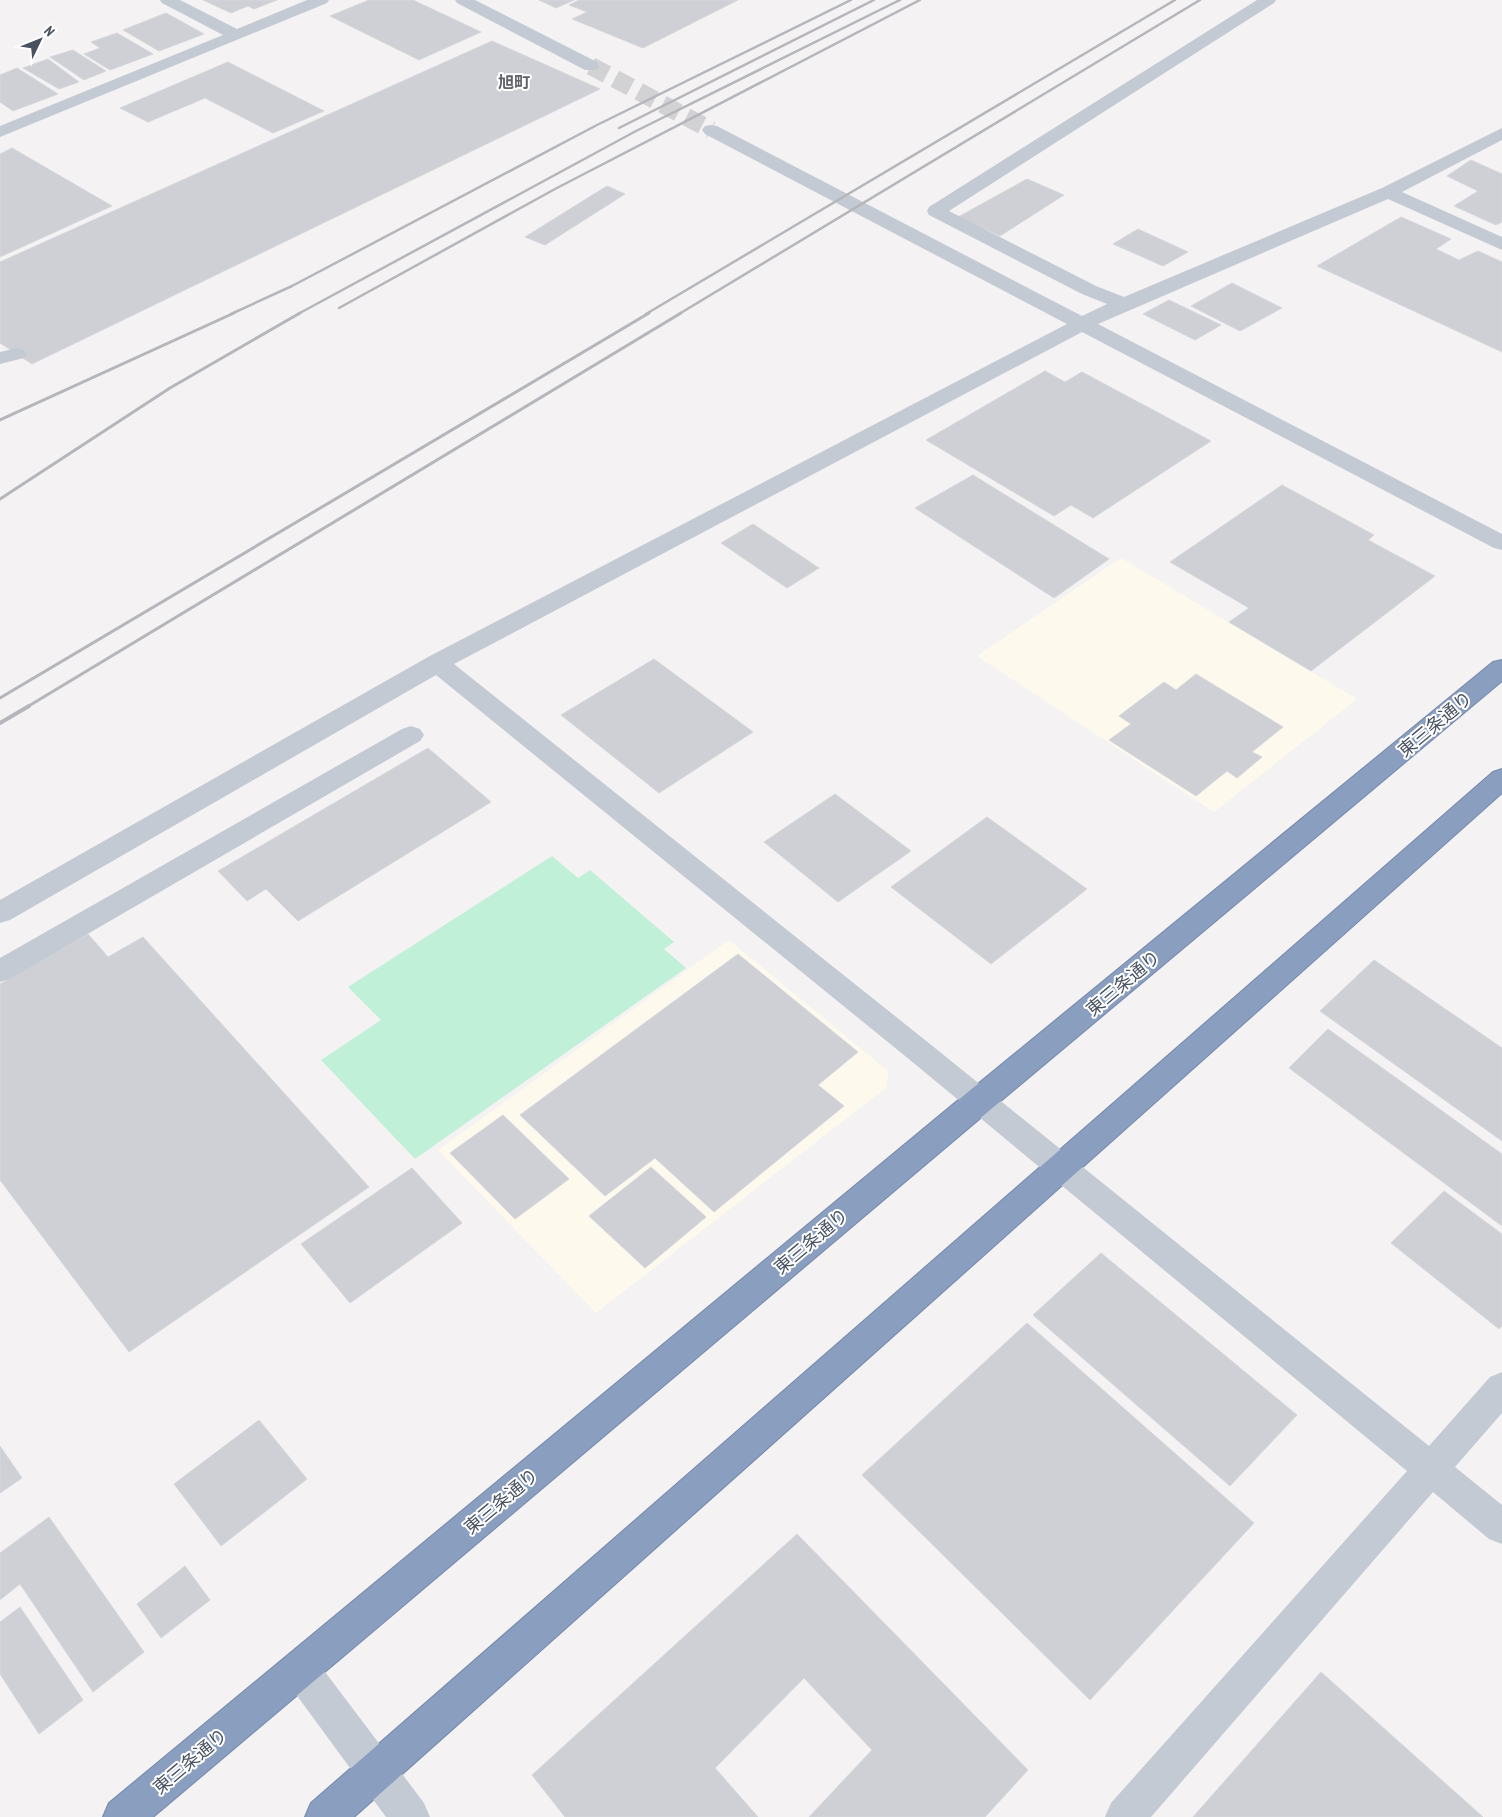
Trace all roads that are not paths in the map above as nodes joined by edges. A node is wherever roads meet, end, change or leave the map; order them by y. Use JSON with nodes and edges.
{"nodes":[{"id":1,"x":168,"y":0,"type":"edge"},
{"id":2,"x":321,"y":0,"type":"edge"},
{"id":3,"x":464,"y":0,"type":"edge"},
{"id":4,"x":1268,"y":0,"type":"edge"},
{"id":5,"x":236,"y":35,"type":"junction"},
{"id":6,"x":591,"y":66,"type":"tunnel mouth"},
{"id":7,"x":711,"y":130,"type":"tunnel mouth"},
{"id":8,"x":0,"y":132,"type":"edge"},
{"id":9,"x":1502,"y":133,"type":"edge"},
{"id":10,"x":1388,"y":192,"type":"junction"},
{"id":11,"x":1502,"y":244,"type":"edge"},
{"id":12,"x":1124,"y":304,"type":"junction"},
{"id":13,"x":1081,"y":324,"type":"junction"},
{"id":14,"x":1502,"y":543,"type":"edge"},
{"id":15,"x":437,"y":663,"type":"junction"},
{"id":16,"x":1502,"y":668,"type":"edge"},
{"id":17,"x":411,"y":735,"type":"dead end"},
{"id":18,"x":1502,"y":778,"type":"edge"},
{"id":19,"x":0,"y":913,"type":"edge"},
{"id":20,"x":0,"y":971,"type":"edge"},
{"id":21,"x":979,"y":1102,"type":"junction"},
{"id":22,"x":1062,"y":1168,"type":"junction"},
{"id":23,"x":1502,"y":1388,"type":"edge"},
{"id":24,"x":1431,"y":1470,"type":"junction"},
{"id":25,"x":1502,"y":1527,"type":"edge"},
{"id":26,"x":300,"y":1669,"type":"junction"},
{"id":27,"x":377,"y":1772,"type":"junction"},
{"id":28,"x":123,"y":1817,"type":"edge"},
{"id":29,"x":325,"y":1817,"type":"edge"},
{"id":30,"x":410,"y":1817,"type":"edge"},
{"id":31,"x":1125,"y":1817,"type":"edge"}],
"edges":[{"from":1,"to":5,"type":"street"},
{"from":2,"to":5,"type":"street"},
{"from":3,"to":6,"type":"street"},
{"from":4,"to":12,"type":"street"},
{"from":5,"to":8,"type":"street"},
{"from":7,"to":13,"type":"street"},
{"from":9,"to":10,"type":"street"},
{"from":10,"to":11,"type":"street"},
{"from":10,"to":12,"type":"street"},
{"from":12,"to":13,"type":"street"},
{"from":13,"to":14,"type":"street"},
{"from":13,"to":15,"type":"street"},
{"from":15,"to":19,"type":"street"},
{"from":15,"to":21,"type":"street"},
{"from":16,"to":21,"type":"highway","name":"東三条通り"},
{"from":17,"to":20,"type":"street"},
{"from":18,"to":22,"type":"highway"},
{"from":21,"to":22,"type":"street"},
{"from":21,"to":26,"type":"highway","name":"東三条通り"},
{"from":22,"to":24,"type":"street"},
{"from":22,"to":27,"type":"highway"},
{"from":23,"to":24,"type":"street"},
{"from":24,"to":25,"type":"street"},
{"from":24,"to":31,"type":"street"},
{"from":26,"to":27,"type":"street"},
{"from":26,"to":28,"type":"highway","name":"東三条通り"},
{"from":27,"to":29,"type":"highway"},
{"from":27,"to":30,"type":"street"}]}
